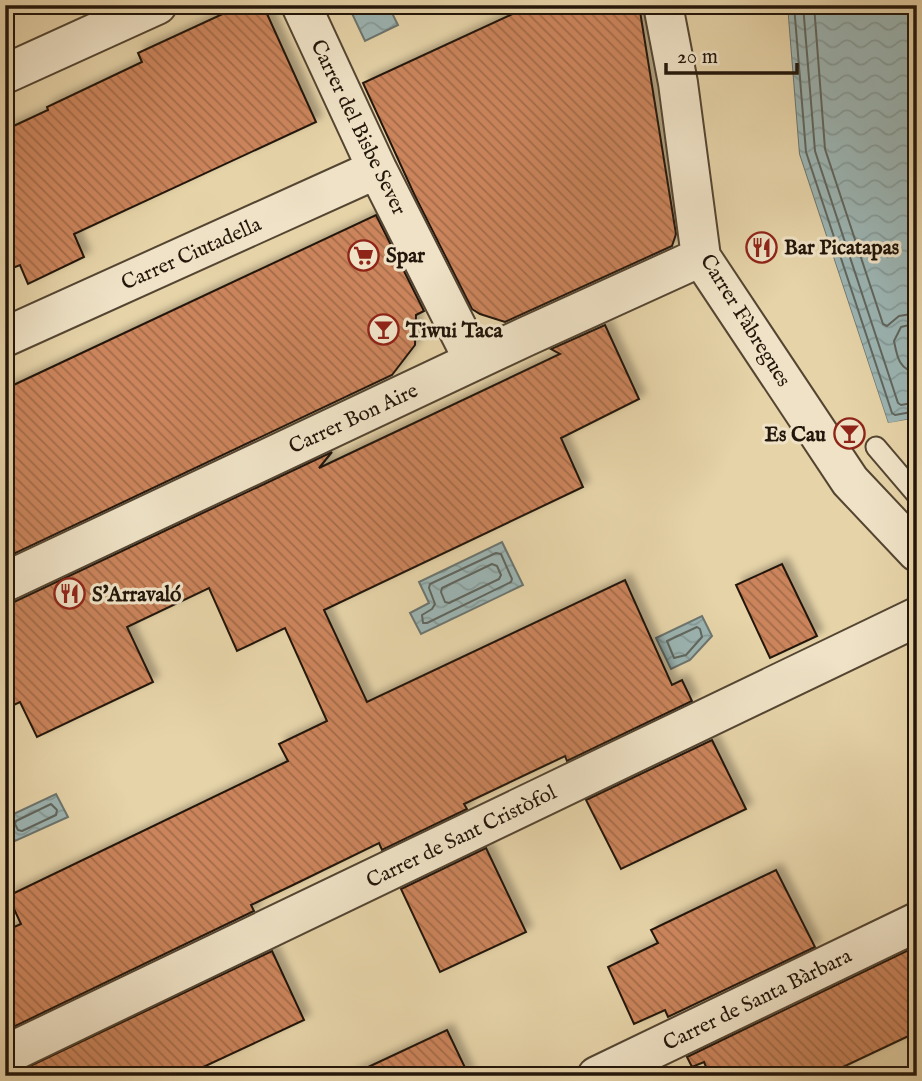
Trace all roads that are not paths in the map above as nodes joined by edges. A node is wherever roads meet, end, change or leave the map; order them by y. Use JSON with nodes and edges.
{"nodes":[{"id":1,"x":157,"y":5,"type":"edge"},
{"id":2,"x":301,"y":5,"type":"edge"},
{"id":3,"x":663,"y":5,"type":"edge"},
{"id":4,"x":5,"y":74,"type":"edge"},
{"id":5,"x":377,"y":169,"type":"junction"},
{"id":6,"x":701,"y":257,"type":"junction"},
{"id":7,"x":5,"y":337,"type":"edge"},
{"id":8,"x":474,"y":361,"type":"junction"},
{"id":9,"x":876,"y":447,"type":"dead end"},
{"id":10,"x":917,"y":495,"type":"edge"},
{"id":11,"x":917,"y":552,"type":"edge"},
{"id":12,"x":5,"y":582,"type":"edge"},
{"id":13,"x":917,"y":617,"type":"edge"},
{"id":14,"x":917,"y":922,"type":"edge"},
{"id":15,"x":5,"y":1055,"type":"edge"},
{"id":16,"x":597,"y":1076,"type":"edge"}],
"edges":[{"from":1,"to":4,"type":"street"},
{"from":2,"to":5,"type":"street","name":"Carrer del Bisbe Sever"},
{"from":3,"to":6,"type":"street","name":"Carrer Fàbregues"},
{"from":5,"to":7,"type":"street","name":"Carrer Ciutadella"},
{"from":5,"to":8,"type":"street","name":"Carrer del Bisbe Sever"},
{"from":6,"to":8,"type":"street","name":"Carrer Bon Aire"},
{"from":6,"to":11,"type":"street","name":"Carrer Fàbregues"},
{"from":8,"to":12,"type":"street","name":"Carrer Bon Aire"},
{"from":9,"to":10,"type":"lane"},
{"from":13,"to":15,"type":"street","name":"Carrer de Sant Cristòfol"},
{"from":14,"to":16,"type":"street","name":"Carrer de Santa Bàrbara"}]}
